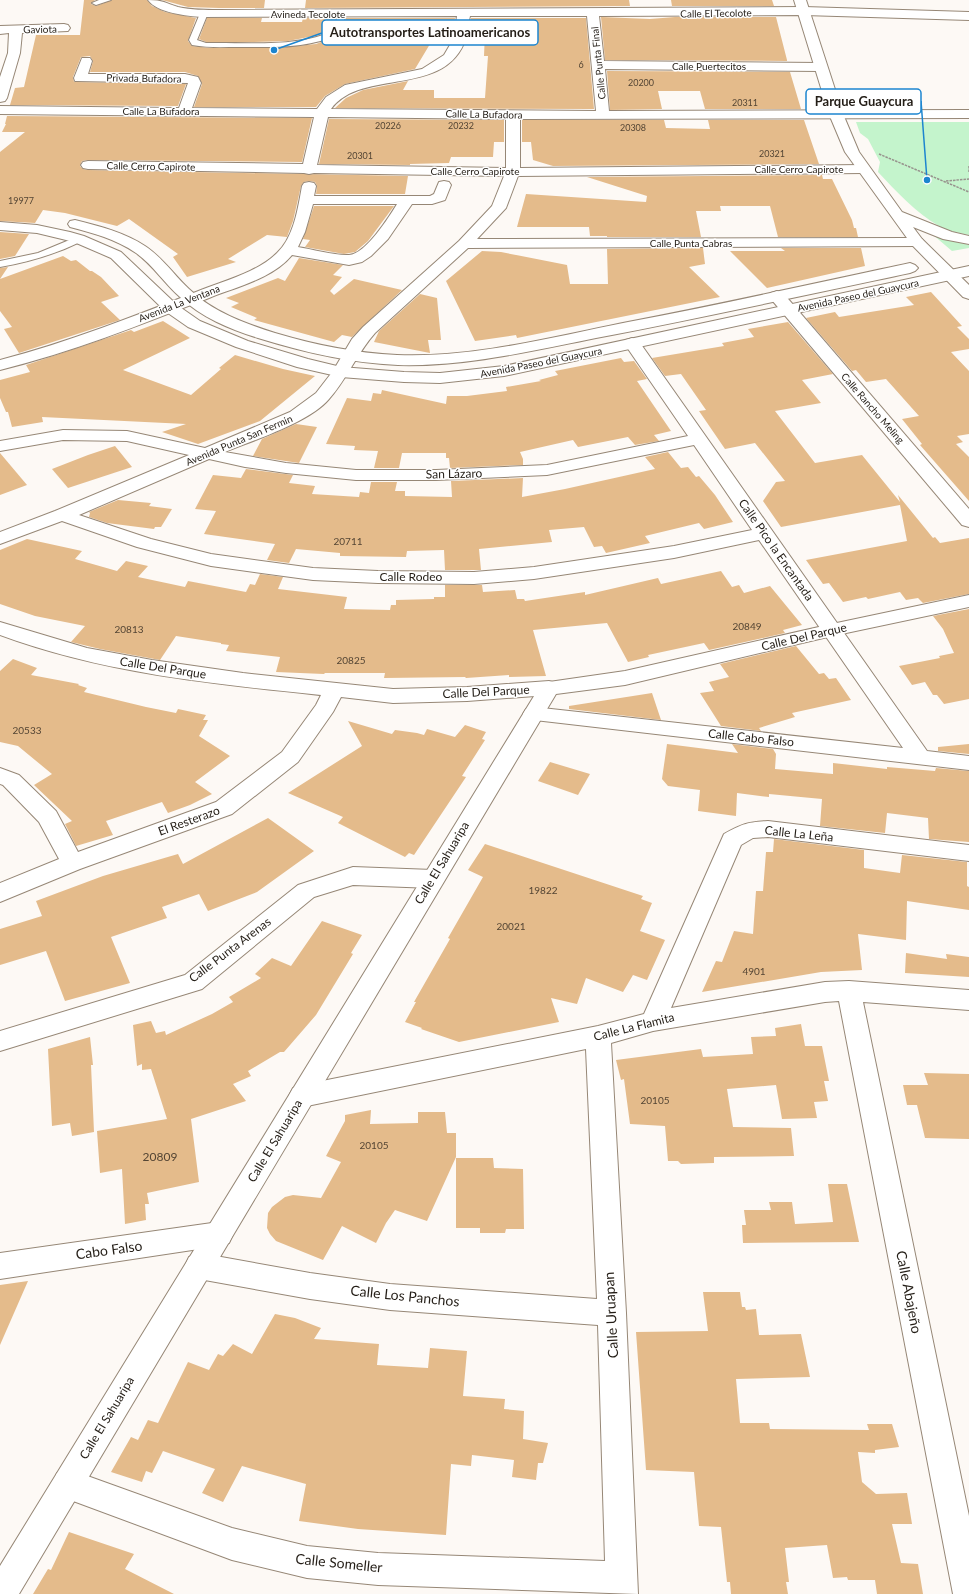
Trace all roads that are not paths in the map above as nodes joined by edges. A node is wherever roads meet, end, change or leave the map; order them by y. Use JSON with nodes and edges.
{"nodes":[{"id":1,"x":107,"y":0,"type":"edge"},
{"id":2,"x":154,"y":0,"type":"edge"},
{"id":3,"x":96,"y":3,"type":"dead end"},
{"id":4,"x":802,"y":6,"type":"edge"},
{"id":5,"x":204,"y":13,"type":"junction"},
{"id":6,"x":464,"y":13,"type":"junction"},
{"id":7,"x":593,"y":13,"type":"junction"},
{"id":8,"x":342,"y":14,"type":"junction"},
{"id":9,"x":969,"y":16,"type":"edge"},
{"id":10,"x":64,"y":28,"type":"dead end"},
{"id":11,"x":16,"y":29,"type":"junction"},
{"id":12,"x":0,"y":30,"type":"edge"},
{"id":13,"x":14,"y":53,"type":"junction"},
{"id":14,"x":0,"y":54,"type":"edge"},
{"id":15,"x":86,"y":61,"type":"dead end"},
{"id":16,"x":597,"y":65,"type":"junction"},
{"id":17,"x":820,"y":67,"type":"junction"},
{"id":18,"x":0,"y":98,"type":"edge"},
{"id":19,"x":0,"y":110,"type":"edge"},
{"id":20,"x":184,"y":112,"type":"junction"},
{"id":21,"x":322,"y":112,"type":"junction"},
{"id":22,"x":513,"y":114,"type":"junction"},
{"id":23,"x":603,"y":114,"type":"junction"},
{"id":24,"x":836,"y":114,"type":"junction"},
{"id":25,"x":969,"y":114,"type":"edge"},
{"id":26,"x":88,"y":165,"type":"dead end"},
{"id":27,"x":863,"y":169,"type":"junction"},
{"id":28,"x":308,"y":170,"type":"junction"},
{"id":29,"x":513,"y":172,"type":"junction"},
{"id":30,"x":444,"y":185,"type":"dead end"},
{"id":31,"x":408,"y":199,"type":"junction"},
{"id":32,"x":896,"y":214,"type":"junction"},
{"id":33,"x":0,"y":216,"type":"edge"},
{"id":34,"x":0,"y":226,"type":"edge"},
{"id":35,"x":79,"y":239,"type":"junction"},
{"id":36,"x":969,"y":240,"type":"edge"},
{"id":37,"x":918,"y":242,"type":"junction"},
{"id":38,"x":464,"y":244,"type":"junction"},
{"id":39,"x":287,"y":250,"type":"junction"},
{"id":40,"x":956,"y":258,"type":"dead end"},
{"id":41,"x":937,"y":262,"type":"junction"},
{"id":42,"x":0,"y":264,"type":"edge"},
{"id":43,"x":969,"y":271,"type":"edge"},
{"id":44,"x":950,"y":275,"type":"junction"},
{"id":45,"x":969,"y":294,"type":"edge"},
{"id":46,"x":777,"y":296,"type":"junction"},
{"id":47,"x":191,"y":299,"type":"junction"},
{"id":48,"x":171,"y":308,"type":"junction"},
{"id":49,"x":789,"y":310,"type":"junction"},
{"id":50,"x":632,"y":343,"type":"junction"},
{"id":51,"x":351,"y":355,"type":"junction"},
{"id":52,"x":2,"y":360,"type":"edge"},
{"id":53,"x":341,"y":372,"type":"junction"},
{"id":54,"x":698,"y":439,"type":"junction"},
{"id":55,"x":0,"y":446,"type":"edge"},
{"id":56,"x":209,"y":454,"type":"junction"},
{"id":57,"x":62,"y":515,"type":"junction"},
{"id":58,"x":969,"y":521,"type":"edge"},
{"id":59,"x":764,"y":533,"type":"junction"},
{"id":60,"x":0,"y":538,"type":"edge"},
{"id":61,"x":969,"y":601,"type":"edge"},
{"id":62,"x":0,"y":628,"type":"edge"},
{"id":63,"x":832,"y":630,"type":"junction"},
{"id":64,"x":549,"y":688,"type":"junction"},
{"id":65,"x":334,"y":689,"type":"junction"},
{"id":66,"x":533,"y":714,"type":"junction"},
{"id":67,"x":920,"y":757,"type":"junction"},
{"id":68,"x":969,"y":763,"type":"edge"},
{"id":69,"x":0,"y":776,"type":"edge"},
{"id":70,"x":969,"y":852,"type":"edge"},
{"id":71,"x":72,"y":863,"type":"junction"},
{"id":72,"x":433,"y":879,"type":"junction"},
{"id":73,"x":0,"y":893,"type":"edge"},
{"id":74,"x":849,"y":991,"type":"junction"},
{"id":75,"x":969,"y":1000,"type":"edge"},
{"id":76,"x":652,"y":1021,"type":"junction"},
{"id":77,"x":598,"y":1036,"type":"junction"},
{"id":78,"x":0,"y":1041,"type":"edge"},
{"id":79,"x":302,"y":1096,"type":"junction"},
{"id":80,"x":219,"y":1234,"type":"junction"},
{"id":81,"x":0,"y":1266,"type":"edge"},
{"id":82,"x":199,"y":1266,"type":"junction"},
{"id":83,"x":612,"y":1313,"type":"junction"},
{"id":84,"x":68,"y":1484,"type":"junction"},
{"id":85,"x":622,"y":1585,"type":"edge"},
{"id":86,"x":1,"y":1594,"type":"edge"},
{"id":87,"x":969,"y":1594,"type":"edge"}],
"edges":[{"from":1,"to":3,"type":"lane"},
{"from":2,"to":5,"type":"street","name":"Avineda Tecolote"},
{"from":4,"to":7,"type":"street","name":"Calle El Tecolote"},
{"from":4,"to":9,"type":"street","name":"Calle El Tecolote"},
{"from":4,"to":17,"type":"street"},
{"from":5,"to":8,"type":"street","name":"Avineda Tecolote"},
{"from":5,"to":8,"type":"lane"},
{"from":6,"to":7,"type":"street","name":"Calle El Tecolote"},
{"from":6,"to":8,"type":"street","name":"Avineda Tecolote"},
{"from":6,"to":21,"type":"street"},
{"from":7,"to":16,"type":"street","name":"Calle Punta Final"},
{"from":10,"to":11,"type":"street","name":"Gaviota"},
{"from":11,"to":12,"type":"street","name":"Gaviota"},
{"from":11,"to":13,"type":"street"},
{"from":13,"to":14,"type":"street"},
{"from":13,"to":18,"type":"street"},
{"from":15,"to":20,"type":"street","name":"Privada Bufadora"},
{"from":16,"to":17,"type":"street","name":"Calle Puertecitos"},
{"from":16,"to":23,"type":"street","name":"Calle Punta Final"},
{"from":17,"to":24,"type":"street"},
{"from":19,"to":20,"type":"street","name":"Calle La Bufadora"},
{"from":20,"to":21,"type":"street","name":"Calle La Bufadora"},
{"from":21,"to":22,"type":"street","name":"Calle La Bufadora"},
{"from":21,"to":28,"type":"street"},
{"from":22,"to":23,"type":"street","name":"Calle La Bufadora"},
{"from":22,"to":29,"type":"street","name":"Avenida Punta San Fermin"},
{"from":23,"to":24,"type":"street","name":"Calle La Bufadora"},
{"from":24,"to":25,"type":"street","name":"Calle La Bufadora"},
{"from":24,"to":27,"type":"street"},
{"from":26,"to":28,"type":"street","name":"Calle Cerro Capirote"},
{"from":27,"to":29,"type":"street","name":"Calle Cerro Capirote"},
{"from":27,"to":32,"type":"street"},
{"from":28,"to":29,"type":"street","name":"Calle Cerro Capirote"},
{"from":29,"to":38,"type":"street","name":"Avenida Punta San Fermin"},
{"from":30,"to":31,"type":"street"},
{"from":31,"to":39,"type":"street"},
{"from":31,"to":39,"type":"street","name":"Avenida La Ventana"},
{"from":32,"to":36,"type":"street"},
{"from":32,"to":37,"type":"street"},
{"from":33,"to":47,"type":"street","name":"Avenida Paseo del Guaycura"},
{"from":34,"to":35,"type":"street","name":"Avenida Paseo del Guaycura"},
{"from":35,"to":42,"type":"lane"},
{"from":35,"to":48,"type":"street","name":"Avenida Paseo del Guaycura"},
{"from":37,"to":38,"type":"street","name":"Calle Punta Cabras"},
{"from":37,"to":41,"type":"street"},
{"from":38,"to":51,"type":"street","name":"Avenida Punta San Fermin"},
{"from":39,"to":47,"type":"street","name":"Avenida La Ventana"},
{"from":40,"to":41,"type":"street","name":"Avenida Paseo del Guaycura"},
{"from":41,"to":44,"type":"street"},
{"from":41,"to":46,"type":"street","name":"Avenida Paseo del Guaycura"},
{"from":43,"to":44,"type":"street","name":"Avenida Paseo del Guaycura"},
{"from":44,"to":45,"type":"street"},
{"from":44,"to":49,"type":"street","name":"Avenida Paseo del Guaycura"},
{"from":46,"to":49,"type":"street","name":"Calle Rancho Meling"},
{"from":46,"to":51,"type":"street","name":"Avenida Paseo del Guaycura"},
{"from":47,"to":48,"type":"street","name":"Avenida La Ventana"},
{"from":47,"to":51,"type":"street","name":"Avenida Paseo del Guaycura"},
{"from":48,"to":52,"type":"street","name":"Avenida La Ventana"},
{"from":48,"to":53,"type":"street","name":"Avenida Paseo del Guaycura"},
{"from":49,"to":50,"type":"street","name":"Avenida Paseo del Guaycura"},
{"from":49,"to":58,"type":"street","name":"Calle Rancho Meling"},
{"from":50,"to":53,"type":"street","name":"Avenida Paseo del Guaycura"},
{"from":50,"to":54,"type":"street","name":"Calle Pico la Encantada"},
{"from":51,"to":53,"type":"street","name":"Avenida Punta San Fermin"},
{"from":53,"to":56,"type":"street","name":"Avenida Punta San Fermin"},
{"from":54,"to":56,"type":"street","name":"San Lázaro"},
{"from":54,"to":59,"type":"street","name":"Calle Pico la Encantada"},
{"from":55,"to":56,"type":"street","name":"San Lázaro"},
{"from":56,"to":57,"type":"street","name":"Avenida Punta San Fermin"},
{"from":57,"to":59,"type":"street","name":"Calle Rodeo"},
{"from":57,"to":60,"type":"street","name":"Avenida Punta San Fermin"},
{"from":59,"to":63,"type":"street","name":"Calle Pico la Encantada"},
{"from":61,"to":63,"type":"street","name":"Calle Del Parque"},
{"from":62,"to":65,"type":"street","name":"Calle Del Parque"},
{"from":63,"to":64,"type":"street","name":"Calle Del Parque"},
{"from":63,"to":67,"type":"street","name":"Calle Pico la Encantada"},
{"from":64,"to":65,"type":"street","name":"Calle Del Parque"},
{"from":64,"to":66,"type":"street","name":"Calle El Sahuaripa"},
{"from":65,"to":71,"type":"street","name":"El Resterazo"},
{"from":66,"to":67,"type":"street","name":"Calle Cabo Falso"},
{"from":66,"to":72,"type":"street","name":"Calle El Sahuaripa"},
{"from":67,"to":68,"type":"street","name":"Calle Cabo Falso"},
{"from":69,"to":71,"type":"street"},
{"from":70,"to":76,"type":"street","name":"Calle La Leña"},
{"from":71,"to":73,"type":"street","name":"El Resterazo"},
{"from":72,"to":78,"type":"street","name":"Calle Punta Arenas"},
{"from":72,"to":79,"type":"street","name":"Calle El Sahuaripa"},
{"from":74,"to":75,"type":"street","name":"Calle La Flamita"},
{"from":74,"to":76,"type":"street","name":"Calle La Flamita"},
{"from":74,"to":87,"type":"street","name":"Calle Abajeño"},
{"from":76,"to":77,"type":"street","name":"Calle La Flamita"},
{"from":77,"to":79,"type":"street","name":"Calle La Flamita"},
{"from":77,"to":83,"type":"street","name":"Calle Uruapan"},
{"from":79,"to":80,"type":"street","name":"Calle El Sahuaripa"},
{"from":80,"to":81,"type":"street","name":"Cabo Falso"},
{"from":80,"to":82,"type":"street","name":"Calle El Sahuaripa"},
{"from":82,"to":83,"type":"street","name":"Calle Los Panchos"},
{"from":82,"to":84,"type":"street","name":"Calle El Sahuaripa"},
{"from":83,"to":85,"type":"street","name":"Calle Uruapan"},
{"from":84,"to":85,"type":"street","name":"Calle Someller"},
{"from":84,"to":86,"type":"street","name":"Calle El Sahuaripa"}]}
